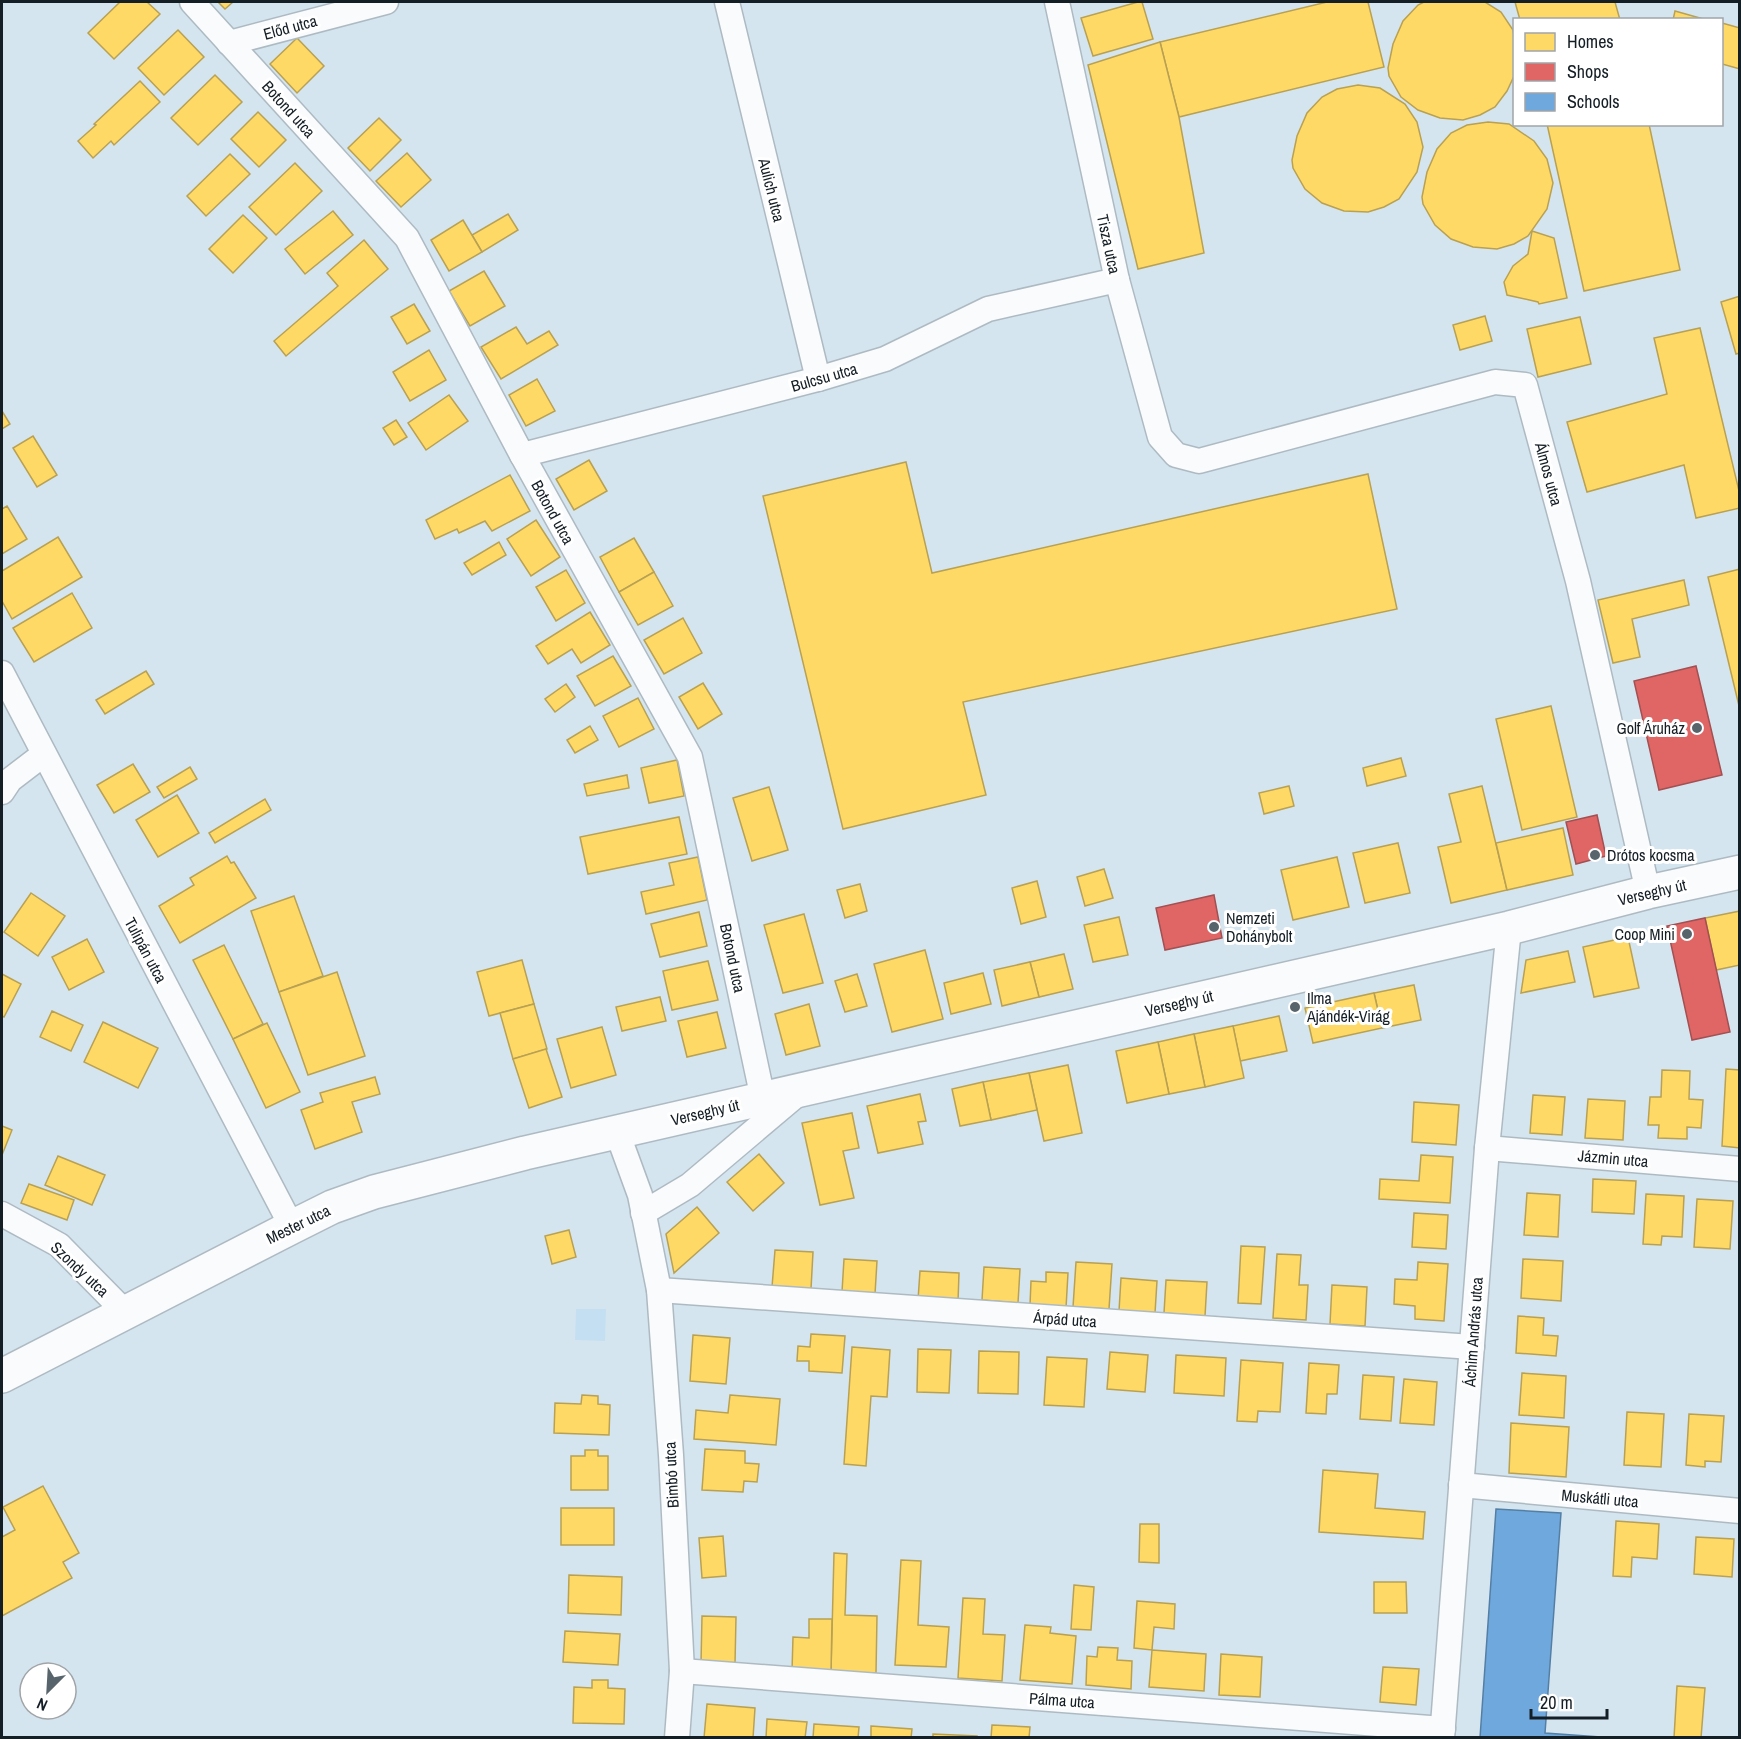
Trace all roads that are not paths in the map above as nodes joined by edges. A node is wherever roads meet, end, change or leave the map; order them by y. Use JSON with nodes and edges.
{"nodes":[{"id":1,"x":192,"y":2,"type":"edge"},
{"id":2,"x":386,"y":2,"type":"edge"},
{"id":3,"x":727,"y":2,"type":"edge"},
{"id":4,"x":1057,"y":2,"type":"edge"},
{"id":5,"x":229,"y":44,"type":"junction"},
{"id":6,"x":1117,"y":280,"type":"junction"},
{"id":7,"x":818,"y":379,"type":"junction"},
{"id":8,"x":522,"y":455,"type":"junction"},
{"id":9,"x":1199,"y":461,"type":"joint"},
{"id":10,"x":2,"y":673,"type":"edge"},
{"id":11,"x":44,"y":754,"type":"junction"},
{"id":12,"x":2,"y":792,"type":"edge"},
{"id":13,"x":1740,"y":872,"type":"edge"},
{"id":14,"x":1648,"y":892,"type":"junction"},
{"id":15,"x":1509,"y":928,"type":"junction"},
{"id":16,"x":802,"y":1090,"type":"junction"},
{"id":17,"x":764,"y":1099,"type":"junction"},
{"id":18,"x":617,"y":1132,"type":"junction"},
{"id":19,"x":1487,"y":1148,"type":"junction"},
{"id":20,"x":1740,"y":1169,"type":"edge"},
{"id":21,"x":644,"y":1213,"type":"junction"},
{"id":22,"x":2,"y":1214,"type":"edge"},
{"id":23,"x":292,"y":1227,"type":"junction"},
{"id":24,"x":659,"y":1290,"type":"junction"},
{"id":25,"x":124,"y":1311,"type":"junction"},
{"id":26,"x":1472,"y":1347,"type":"junction"},
{"id":27,"x":2,"y":1376,"type":"edge"},
{"id":28,"x":1461,"y":1485,"type":"junction"},
{"id":29,"x":1740,"y":1511,"type":"edge"},
{"id":30,"x":682,"y":1671,"type":"junction"},
{"id":31,"x":1442,"y":1733,"type":"edge"},
{"id":32,"x":677,"y":1737,"type":"edge"}],
"edges":[{"from":1,"to":5,"type":"street","name":"Botond utca"},
{"from":2,"to":5,"type":"street","name":"Előd utca"},
{"from":3,"to":7,"type":"street","name":"Aulich utca"},
{"from":4,"to":6,"type":"street","name":"Tisza utca"},
{"from":5,"to":8,"type":"street","name":"Botond utca"},
{"from":6,"to":7,"type":"street","name":"Bulcsu utca"},
{"from":6,"to":9,"type":"street","name":"Tisza utca"},
{"from":7,"to":8,"type":"street","name":"Bulcsu utca"},
{"from":8,"to":17,"type":"street","name":"Botond utca"},
{"from":9,"to":14,"type":"street","name":"Álmos utca"},
{"from":10,"to":11,"type":"street","name":"Tulipán utca"},
{"from":11,"to":12,"type":"street"},
{"from":11,"to":23,"type":"street","name":"Tulipán utca"},
{"from":13,"to":14,"type":"main road","name":"Verseghy út"},
{"from":14,"to":15,"type":"main road","name":"Verseghy út"},
{"from":15,"to":16,"type":"main road","name":"Verseghy út"},
{"from":15,"to":19,"type":"street","name":"Áchim András utca"},
{"from":16,"to":17,"type":"main road","name":"Verseghy út"},
{"from":16,"to":21,"type":"street"},
{"from":17,"to":18,"type":"main road","name":"Verseghy út"},
{"from":18,"to":21,"type":"street","name":"Bimbó utca"},
{"from":18,"to":23,"type":"main road","name":"Mester utca"},
{"from":19,"to":20,"type":"street","name":"Jázmin utca"},
{"from":19,"to":26,"type":"street","name":"Áchim András utca"},
{"from":21,"to":24,"type":"street","name":"Bimbó utca"},
{"from":22,"to":25,"type":"street","name":"Szondy utca"},
{"from":23,"to":25,"type":"main road","name":"Mester utca"},
{"from":24,"to":26,"type":"street","name":"Árpád utca"},
{"from":24,"to":30,"type":"street","name":"Bimbó utca"},
{"from":25,"to":27,"type":"main road","name":"Mester utca"},
{"from":26,"to":28,"type":"street","name":"Áchim András utca"},
{"from":28,"to":29,"type":"street","name":"Muskátli utca"},
{"from":28,"to":31,"type":"street","name":"Áchim András utca"},
{"from":30,"to":31,"type":"street","name":"Pálma utca"},
{"from":30,"to":32,"type":"street","name":"Bimbó utca"}]}
